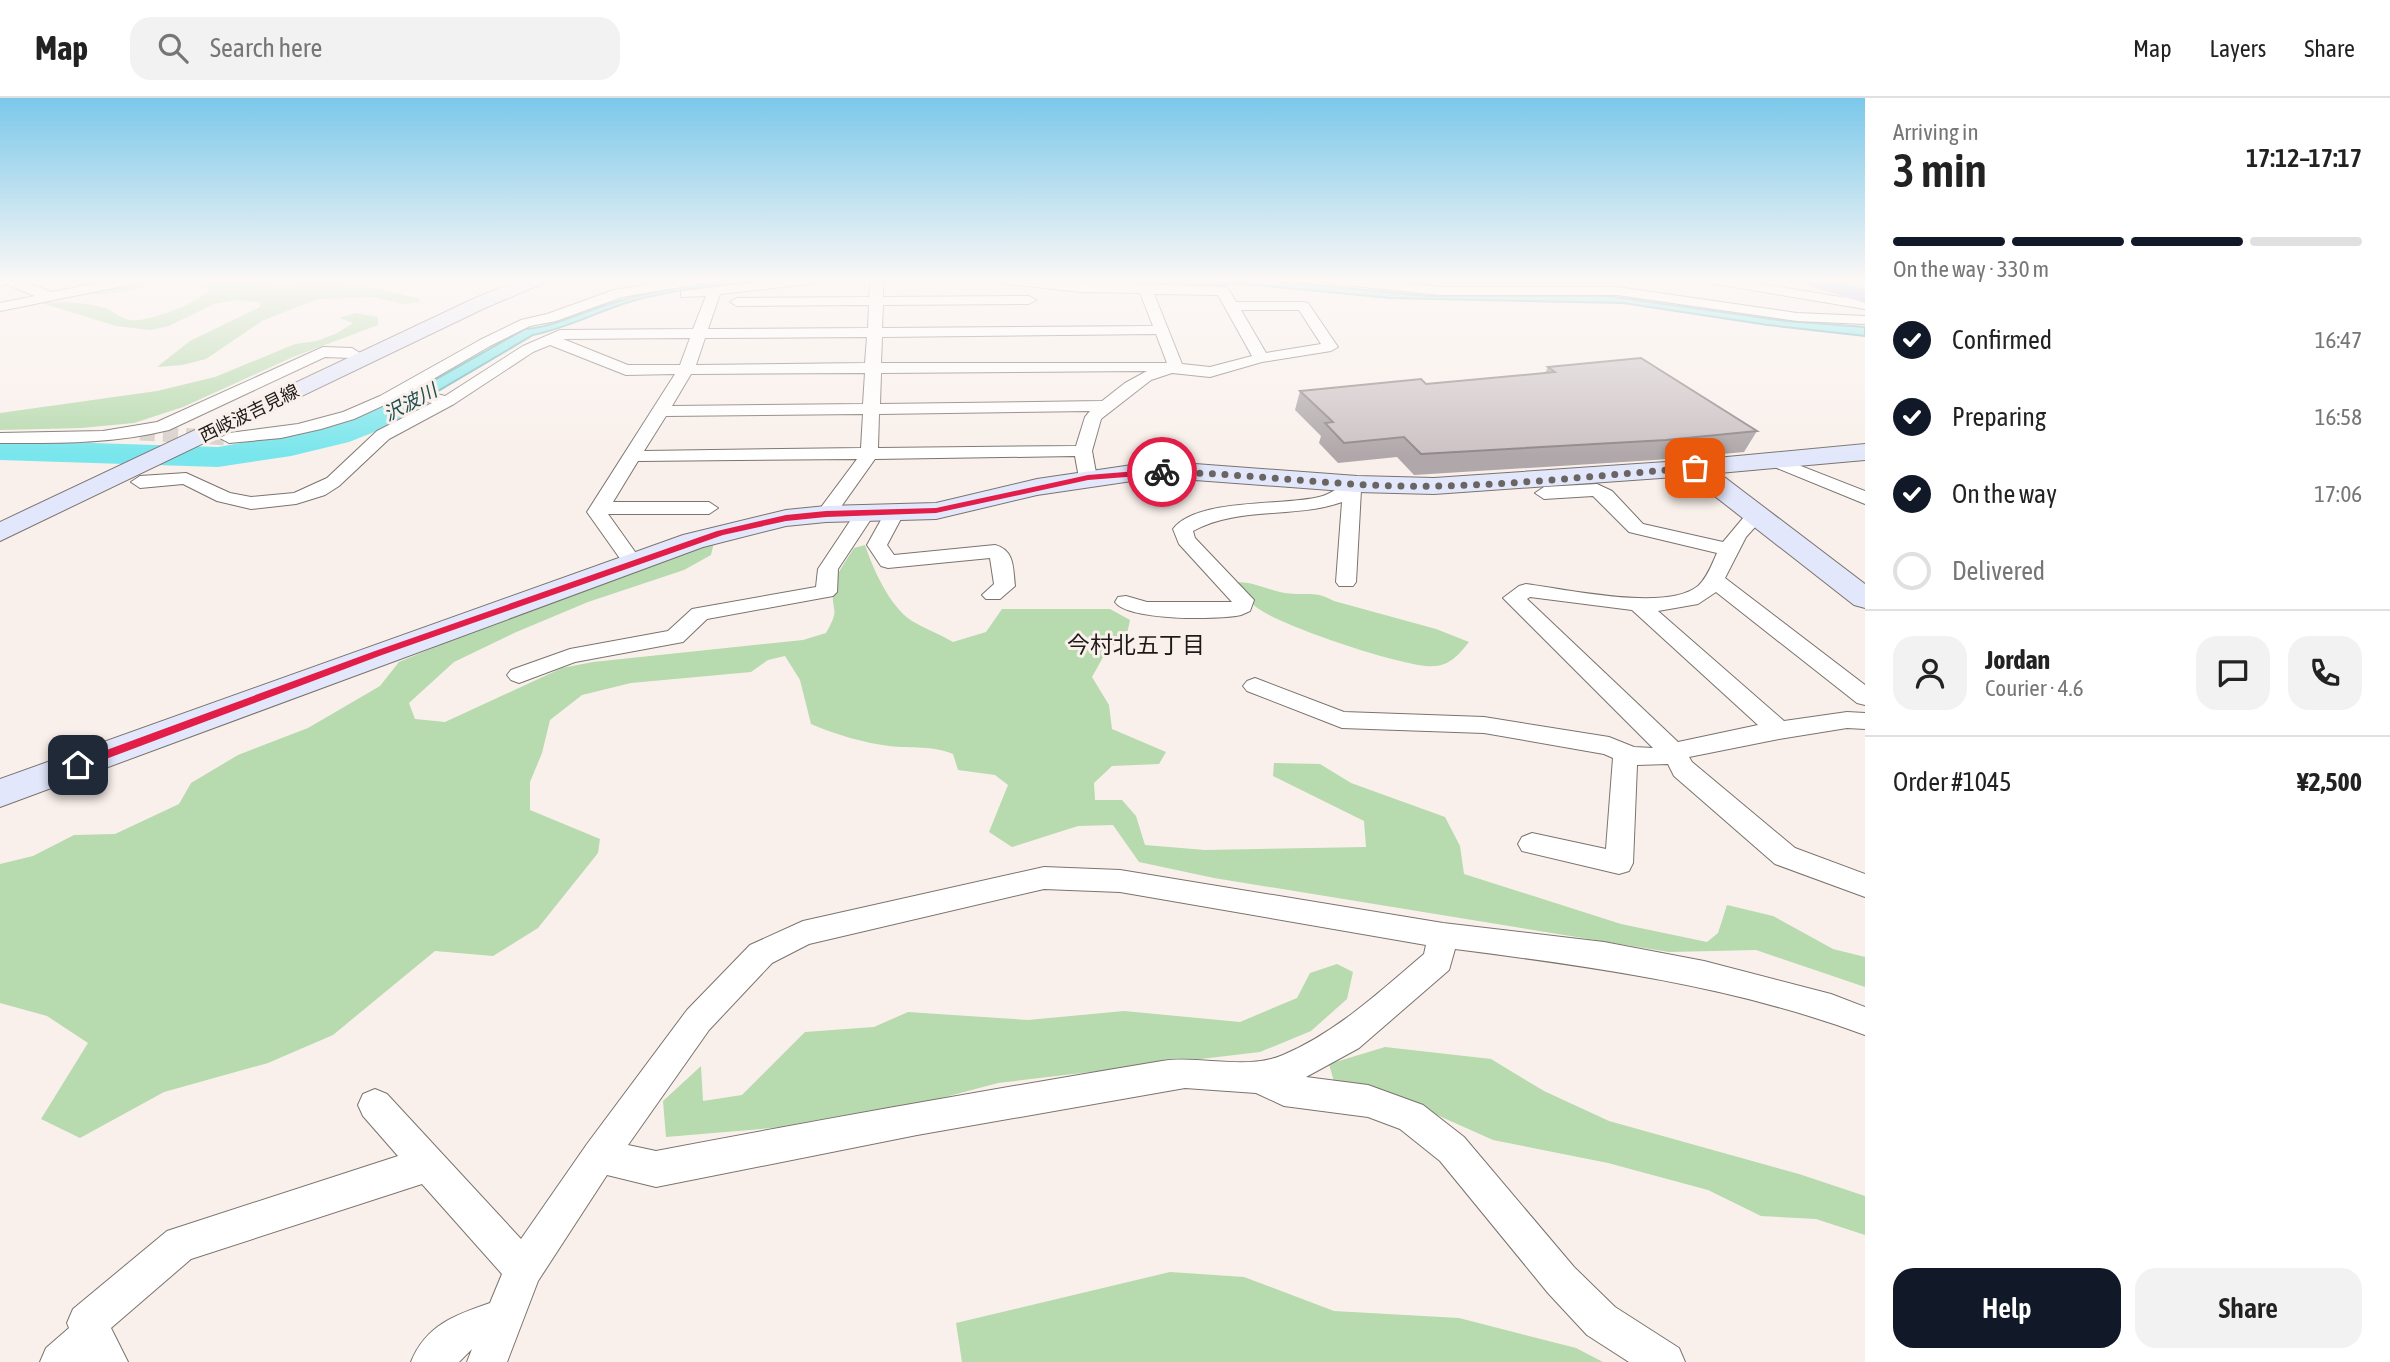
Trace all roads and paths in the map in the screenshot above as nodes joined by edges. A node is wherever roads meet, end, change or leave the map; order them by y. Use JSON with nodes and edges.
{"nodes":[{"id":1,"x":385,"y":338,"type":"edge"},
{"id":2,"x":412,"y":338,"type":"edge"},
{"id":3,"x":498,"y":338,"type":"edge"},
{"id":4,"x":556,"y":338,"type":"joint"},
{"id":5,"x":698,"y":338,"type":"edge"},
{"id":6,"x":876,"y":338,"type":"edge"},
{"id":7,"x":1010,"y":338,"type":"edge"},
{"id":8,"x":1056,"y":338,"type":"edge"},
{"id":9,"x":1166,"y":338,"type":"edge"},
{"id":10,"x":1249,"y":338,"type":"edge"},
{"id":11,"x":1325,"y":338,"type":"edge"},
{"id":12,"x":352,"y":353,"type":"junction"},
{"id":13,"x":465,"y":356,"type":"junction"},
{"id":14,"x":1261,"y":358,"type":"junction"},
{"id":15,"x":874,"y":368,"type":"junction"},
{"id":16,"x":1171,"y":368,"type":"junction"},
{"id":17,"x":686,"y":370,"type":"junction"},
{"id":18,"x":404,"y":391,"type":"junction"},
{"id":19,"x":446,"y":400,"type":"junction"},
{"id":20,"x":1107,"y":406,"type":"junction"},
{"id":21,"x":871,"y":409,"type":"junction"},
{"id":22,"x":662,"y":411,"type":"junction"},
{"id":23,"x":233,"y":428,"type":"junction"},
{"id":24,"x":0,"y":438,"type":"edge"},
{"id":25,"x":1865,"y":452,"type":"edge"},
{"id":26,"x":869,"y":454,"type":"junction"},
{"id":27,"x":633,"y":456,"type":"junction"},
{"id":28,"x":1773,"y":460,"type":"junction"},
{"id":29,"x":1086,"y":465,"type":"junction"},
{"id":30,"x":1695,"y":468,"type":"junction"},
{"id":31,"x":123,"y":475,"type":"junction"},
{"id":32,"x":1354,"y":487,"type":"junction"},
{"id":33,"x":1544,"y":493,"type":"dead end"},
{"id":34,"x":1865,"y":498,"type":"edge"},
{"id":35,"x":600,"y":508,"type":"junction"},
{"id":36,"x":709,"y":508,"type":"dead end"},
{"id":37,"x":865,"y":513,"type":"junction"},
{"id":38,"x":894,"y":513,"type":"junction"},
{"id":39,"x":826,"y":514,"type":"junction"},
{"id":40,"x":1756,"y":515,"type":"junction"},
{"id":41,"x":0,"y":518,"type":"edge"},
{"id":42,"x":0,"y":533,"type":"edge"},
{"id":43,"x":1729,"y":551,"type":"junction"},
{"id":44,"x":633,"y":563,"type":"junction"},
{"id":45,"x":1714,"y":580,"type":"junction"},
{"id":46,"x":1346,"y":582,"type":"dead end"},
{"id":47,"x":993,"y":595,"type":"dead end"},
{"id":48,"x":1865,"y":599,"type":"edge"},
{"id":49,"x":1126,"y":602,"type":"dead end"},
{"id":50,"x":1640,"y":606,"type":"junction"},
{"id":51,"x":519,"y":675,"type":"dead end"},
{"id":52,"x":1255,"y":686,"type":"dead end"},
{"id":53,"x":1865,"y":697,"type":"edge"},
{"id":54,"x":1865,"y":721,"type":"edge"},
{"id":55,"x":1779,"y":730,"type":"junction"},
{"id":56,"x":1674,"y":753,"type":"junction"},
{"id":57,"x":1632,"y":756,"type":"junction"},
{"id":58,"x":0,"y":793,"type":"edge"},
{"id":59,"x":1532,"y":844,"type":"dead end"},
{"id":60,"x":1865,"y":886,"type":"edge"},
{"id":61,"x":1443,"y":934,"type":"junction"},
{"id":62,"x":1865,"y":1021,"type":"edge"},
{"id":63,"x":1258,"y":1078,"type":"junction"},
{"id":64,"x":375,"y":1105,"type":"dead end"},
{"id":65,"x":599,"y":1156,"type":"junction"},
{"id":66,"x":428,"y":1164,"type":"junction"},
{"id":67,"x":523,"y":1269,"type":"junction"},
{"id":68,"x":501,"y":1319,"type":"junction"},
{"id":69,"x":100,"y":1348,"type":"edge"},
{"id":70,"x":60,"y":1362,"type":"edge"},
{"id":71,"x":431,"y":1362,"type":"edge"},
{"id":72,"x":487,"y":1362,"type":"edge"},
{"id":73,"x":1665,"y":1362,"type":"edge"}],
"edges":[{"from":1,"to":12,"type":"street","name":"西岐波吉見線"},
{"from":2,"to":23,"type":"street","name":"西岐波吉見線"},
{"from":3,"to":13,"type":"street"},
{"from":4,"to":17,"type":"street"},
{"from":4,"to":19,"type":"street"},
{"from":5,"to":17,"type":"street"},
{"from":6,"to":15,"type":"street"},
{"from":7,"to":15,"type":"street"},
{"from":8,"to":16,"type":"street"},
{"from":9,"to":16,"type":"street"},
{"from":10,"to":14,"type":"street"},
{"from":11,"to":14,"type":"street"},
{"from":12,"to":24,"type":"street"},
{"from":12,"to":31,"type":"street","name":"西岐波吉見線"},
{"from":13,"to":18,"type":"street"},
{"from":13,"to":23,"type":"street"},
{"from":14,"to":16,"type":"street"},
{"from":15,"to":17,"type":"street"},
{"from":15,"to":21,"type":"street"},
{"from":16,"to":20,"type":"street"},
{"from":17,"to":22,"type":"street"},
{"from":18,"to":19,"type":"street"},
{"from":18,"to":23,"type":"street"},
{"from":19,"to":31,"type":"street"},
{"from":20,"to":21,"type":"street"},
{"from":20,"to":29,"type":"street"},
{"from":21,"to":22,"type":"street"},
{"from":21,"to":26,"type":"street"},
{"from":22,"to":27,"type":"street"},
{"from":23,"to":31,"type":"street","name":"西岐波吉見線"},
{"from":25,"to":28,"type":"street"},
{"from":26,"to":27,"type":"street"},
{"from":26,"to":29,"type":"street"},
{"from":26,"to":39,"type":"street"},
{"from":27,"to":35,"type":"street"},
{"from":28,"to":30,"type":"street"},
{"from":28,"to":34,"type":"street"},
{"from":29,"to":32,"type":"street"},
{"from":29,"to":38,"type":"street"},
{"from":30,"to":32,"type":"street"},
{"from":30,"to":40,"type":"street"},
{"from":31,"to":41,"type":"street","name":"西岐波吉見線"},
{"from":31,"to":42,"type":"street","name":"西岐波吉見線"},
{"from":32,"to":46,"type":"street"},
{"from":32,"to":49,"type":"street"},
{"from":33,"to":43,"type":"street"},
{"from":35,"to":36,"type":"street"},
{"from":35,"to":44,"type":"street"},
{"from":37,"to":38,"type":"street"},
{"from":37,"to":39,"type":"street"},
{"from":37,"to":51,"type":"street"},
{"from":38,"to":47,"type":"street"},
{"from":39,"to":44,"type":"street"},
{"from":40,"to":43,"type":"street"},
{"from":40,"to":48,"type":"street"},
{"from":43,"to":45,"type":"street"},
{"from":44,"to":58,"type":"street"},
{"from":45,"to":50,"type":"street"},
{"from":45,"to":53,"type":"street"},
{"from":50,"to":55,"type":"street"},
{"from":50,"to":56,"type":"street"},
{"from":52,"to":57,"type":"street"},
{"from":54,"to":55,"type":"street"},
{"from":55,"to":56,"type":"street"},
{"from":56,"to":57,"type":"street"},
{"from":56,"to":60,"type":"street"},
{"from":57,"to":59,"type":"street"},
{"from":61,"to":62,"type":"street"},
{"from":61,"to":63,"type":"street"},
{"from":61,"to":65,"type":"street"},
{"from":63,"to":65,"type":"street"},
{"from":63,"to":73,"type":"street"},
{"from":64,"to":66,"type":"street"},
{"from":65,"to":67,"type":"street"},
{"from":66,"to":67,"type":"street"},
{"from":66,"to":69,"type":"street"},
{"from":67,"to":68,"type":"street"},
{"from":68,"to":71,"type":"street"},
{"from":68,"to":72,"type":"street"},
{"from":69,"to":70,"type":"street"}]}
